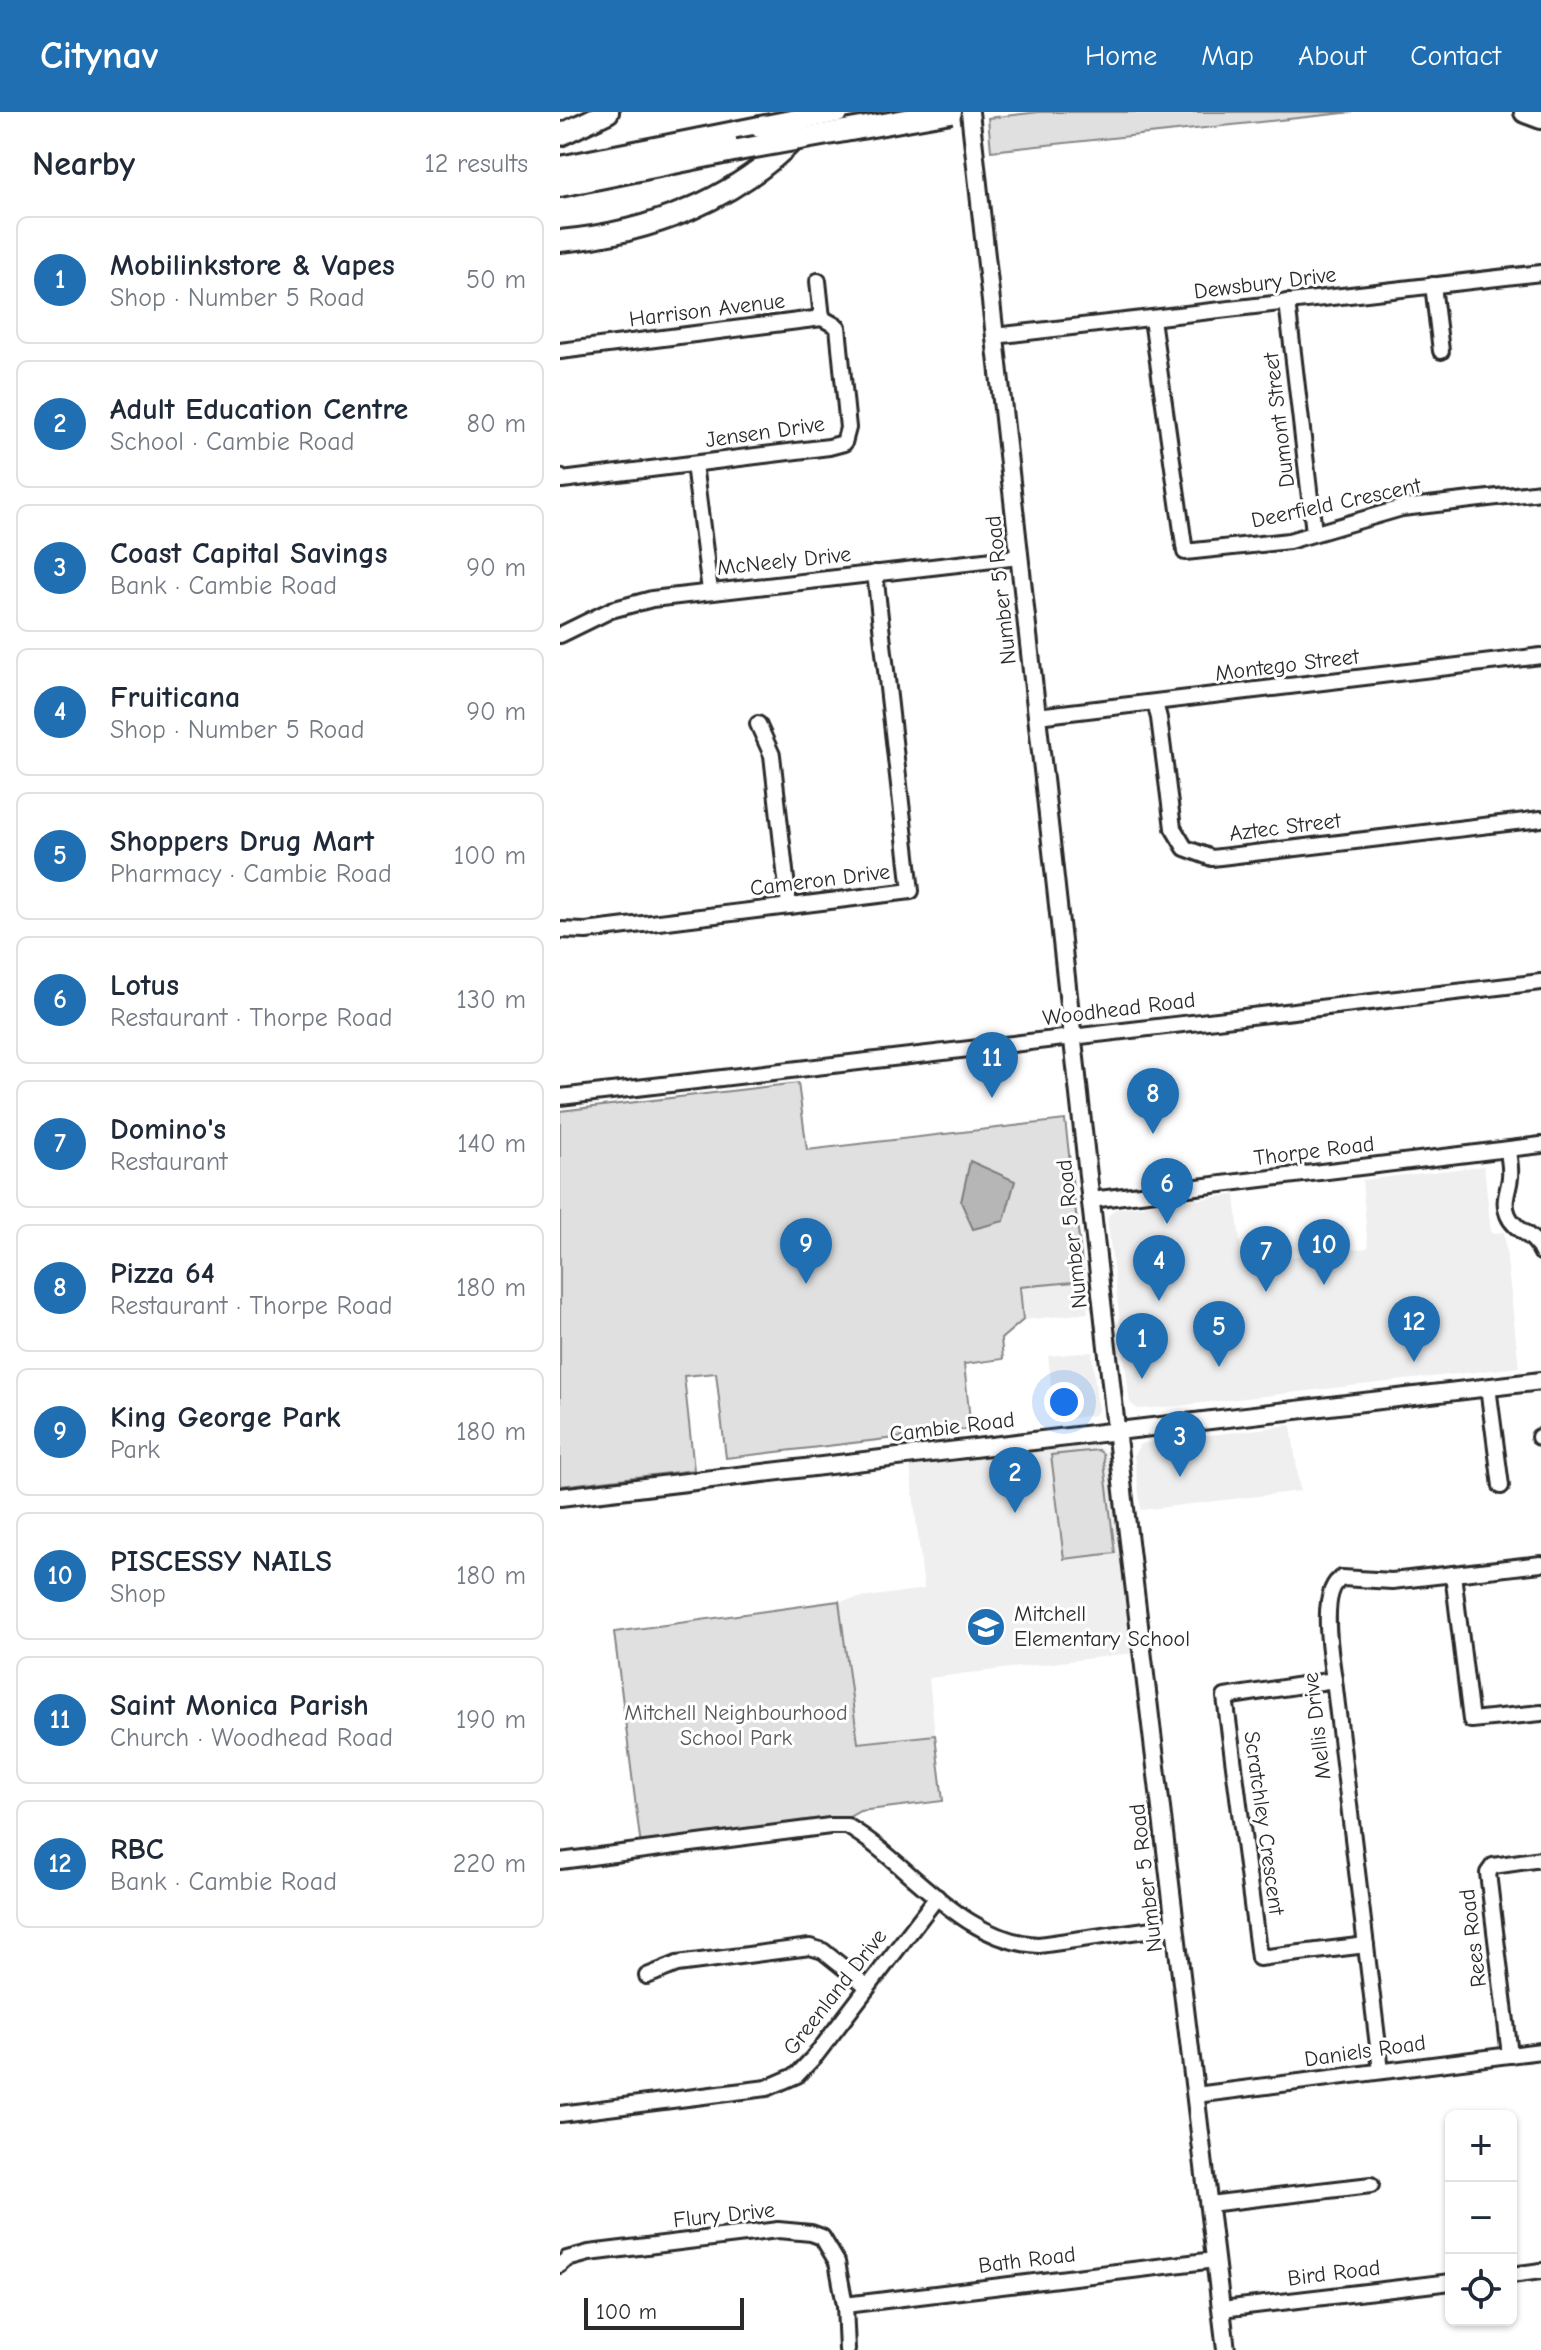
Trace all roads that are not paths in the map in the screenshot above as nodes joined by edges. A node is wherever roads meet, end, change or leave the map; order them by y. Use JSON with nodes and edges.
{"nodes":[{"id":1,"x":608,"y":112,"type":"edge"},
{"id":2,"x":820,"y":112,"type":"edge"},
{"id":3,"x":838,"y":112,"type":"edge"},
{"id":4,"x":951,"y":112,"type":"edge"},
{"id":5,"x":970,"y":112,"type":"edge"},
{"id":6,"x":1525,"y":112,"type":"edge"},
{"id":7,"x":1541,"y":118,"type":"edge"},
{"id":8,"x":560,"y":135,"type":"edge"},
{"id":9,"x":560,"y":167,"type":"edge"},
{"id":10,"x":560,"y":186,"type":"edge"},
{"id":11,"x":560,"y":241,"type":"edge"},
{"id":12,"x":1541,"y":273,"type":"edge"},
{"id":13,"x":818,"y":281,"type":"dead end"},
{"id":14,"x":1433,"y":285,"type":"junction"},
{"id":15,"x":1287,"y":302,"type":"junction"},
{"id":16,"x":822,"y":318,"type":"junction"},
{"id":17,"x":1152,"y":319,"type":"junction"},
{"id":18,"x":994,"y":336,"type":"junction"},
{"id":19,"x":560,"y":351,"type":"edge"},
{"id":20,"x":1441,"y":351,"type":"dead end"},
{"id":21,"x":694,"y":464,"type":"junction"},
{"id":22,"x":560,"y":477,"type":"edge"},
{"id":23,"x":1541,"y":492,"type":"edge"},
{"id":24,"x":1314,"y":532,"type":"junction"},
{"id":25,"x":1019,"y":557,"type":"junction"},
{"id":26,"x":875,"y":573,"type":"junction"},
{"id":27,"x":710,"y":591,"type":"junction"},
{"id":28,"x":560,"y":635,"type":"edge"},
{"id":29,"x":1541,"y":656,"type":"edge"},
{"id":30,"x":1155,"y":703,"type":"junction"},
{"id":31,"x":1037,"y":716,"type":"junction"},
{"id":32,"x":758,"y":724,"type":"dead end"},
{"id":33,"x":1541,"y":819,"type":"edge"},
{"id":34,"x":789,"y":906,"type":"junction"},
{"id":35,"x":560,"y":930,"type":"edge"},
{"id":36,"x":1541,"y":982,"type":"edge"},
{"id":37,"x":1072,"y":1036,"type":"junction"},
{"id":38,"x":560,"y":1097,"type":"edge"},
{"id":39,"x":1541,"y":1145,"type":"edge"},
{"id":40,"x":1508,"y":1151,"type":"junction"},
{"id":41,"x":1091,"y":1200,"type":"junction"},
{"id":42,"x":1541,"y":1252,"type":"edge"},
{"id":43,"x":1541,"y":1381,"type":"edge"},
{"id":44,"x":1488,"y":1387,"type":"junction"},
{"id":45,"x":1115,"y":1430,"type":"junction"},
{"id":46,"x":1501,"y":1486,"type":"dead end"},
{"id":47,"x":560,"y":1497,"type":"edge"},
{"id":48,"x":1541,"y":1564,"type":"edge"},
{"id":49,"x":1453,"y":1574,"type":"junction"},
{"id":50,"x":1334,"y":1680,"type":"junction"},
{"id":51,"x":1541,"y":1713,"type":"edge"},
{"id":52,"x":1541,"y":1859,"type":"edge"},
{"id":53,"x":560,"y":1861,"type":"edge"},
{"id":54,"x":937,"y":1897,"type":"junction"},
{"id":55,"x":1174,"y":1926,"type":"junction"},
{"id":56,"x":1366,"y":1945,"type":"junction"},
{"id":57,"x":647,"y":1976,"type":"dead end"},
{"id":58,"x":868,"y":1987,"type":"junction"},
{"id":59,"x":1541,"y":2051,"type":"edge"},
{"id":60,"x":1510,"y":2055,"type":"junction"},
{"id":61,"x":1381,"y":2071,"type":"junction"},
{"id":62,"x":1196,"y":2095,"type":"junction"},
{"id":63,"x":560,"y":2114,"type":"edge"},
{"id":64,"x":1371,"y":2185,"type":"dead end"},
{"id":65,"x":1209,"y":2204,"type":"junction"},
{"id":66,"x":1215,"y":2260,"type":"junction"},
{"id":67,"x":560,"y":2265,"type":"edge"},
{"id":68,"x":1541,"y":2271,"type":"edge"},
{"id":69,"x":1517,"y":2274,"type":"edge"},
{"id":70,"x":1445,"y":2283,"type":"edge"},
{"id":71,"x":845,"y":2305,"type":"junction"},
{"id":72,"x":1222,"y":2309,"type":"junction"},
{"id":73,"x":847,"y":2350,"type":"edge"},
{"id":74,"x":1226,"y":2350,"type":"edge"}],
"edges":[{"from":1,"to":8,"type":"highway"},
{"from":2,"to":11,"type":"highway"},
{"from":3,"to":9,"type":"highway","bridge":true},
{"from":4,"to":10,"type":"highway","bridge":true},
{"from":5,"to":18,"type":"main road","name":"Number 5 Road"},
{"from":6,"to":7,"type":"highway"},
{"from":12,"to":14,"type":"street","name":"Dewsbury Drive"},
{"from":13,"to":16,"type":"street"},
{"from":14,"to":15,"type":"street","name":"Dewsbury Drive"},
{"from":14,"to":20,"type":"street"},
{"from":15,"to":17,"type":"street","name":"Dewsbury Drive"},
{"from":15,"to":24,"type":"street","name":"Dumont Street"},
{"from":16,"to":19,"type":"street","name":"Harrison Avenue"},
{"from":16,"to":21,"type":"street","name":"Jensen Drive"},
{"from":17,"to":18,"type":"street","name":"Dewsbury Drive"},
{"from":17,"to":24,"type":"street","name":"Deerfield Crescent"},
{"from":18,"to":25,"type":"main road","name":"Number 5 Road"},
{"from":21,"to":22,"type":"street","name":"Jensen Drive"},
{"from":21,"to":27,"type":"street"},
{"from":23,"to":24,"type":"street","name":"Deerfield Crescent"},
{"from":25,"to":26,"type":"street","name":"McNeely Drive"},
{"from":25,"to":31,"type":"main road","name":"Number 5 Road"},
{"from":26,"to":27,"type":"street","name":"McNeely Drive"},
{"from":26,"to":34,"type":"street","name":"Cameron Drive"},
{"from":27,"to":28,"type":"street","name":"McNeely Drive"},
{"from":29,"to":30,"type":"street","name":"Montego Street"},
{"from":30,"to":31,"type":"street","name":"Montego Street"},
{"from":30,"to":33,"type":"street","name":"Aztec Street"},
{"from":31,"to":37,"type":"main road","name":"Number 5 Road"},
{"from":32,"to":34,"type":"street"},
{"from":34,"to":35,"type":"street","name":"Cameron Drive"},
{"from":36,"to":37,"type":"street","name":"Woodhead Road"},
{"from":37,"to":38,"type":"street","name":"Woodhead Road"},
{"from":37,"to":41,"type":"main road","name":"Number 5 Road"},
{"from":39,"to":40,"type":"street","name":"Thorpe Road"},
{"from":40,"to":41,"type":"street","name":"Thorpe Road"},
{"from":40,"to":42,"type":"street"},
{"from":41,"to":45,"type":"main road","name":"Number 5 Road"},
{"from":43,"to":44,"type":"main road","name":"Cambie Road"},
{"from":44,"to":45,"type":"main road","name":"Cambie Road"},
{"from":44,"to":46,"type":"street"},
{"from":45,"to":47,"type":"main road","name":"Cambie Road"},
{"from":45,"to":55,"type":"main road","name":"Number 5 Road"},
{"from":48,"to":49,"type":"street","name":"Mellis Drive"},
{"from":49,"to":50,"type":"street","name":"Mellis Drive"},
{"from":49,"to":51,"type":"street"},
{"from":50,"to":56,"type":"street","name":"Mellis Drive"},
{"from":50,"to":56,"type":"street","name":"Scratchley Crescent"},
{"from":52,"to":60,"type":"street","name":"Rees Road"},
{"from":53,"to":54,"type":"street"},
{"from":54,"to":55,"type":"street"},
{"from":54,"to":58,"type":"street","name":"Greenland Drive"},
{"from":55,"to":62,"type":"main road","name":"Number 5 Road"},
{"from":56,"to":61,"type":"street","name":"Mellis Drive"},
{"from":57,"to":58,"type":"street"},
{"from":58,"to":63,"type":"street","name":"Greenland Drive"},
{"from":59,"to":60,"type":"street","name":"Daniels Road"},
{"from":60,"to":61,"type":"street","name":"Daniels Road"},
{"from":61,"to":62,"type":"street","name":"Daniels Road"},
{"from":62,"to":65,"type":"main road","name":"Number 5 Road"},
{"from":64,"to":65,"type":"street"},
{"from":65,"to":66,"type":"main road","name":"Number 5 Road"},
{"from":66,"to":71,"type":"street","name":"Bath Road"},
{"from":66,"to":72,"type":"main road","name":"Number 5 Road"},
{"from":67,"to":71,"type":"street","name":"Flury Drive"},
{"from":68,"to":69,"type":"street"},
{"from":70,"to":72,"type":"street","name":"Bird Road"},
{"from":71,"to":73,"type":"street","name":"Flury Drive"},
{"from":72,"to":74,"type":"main road","name":"Number 5 Road"}]}
